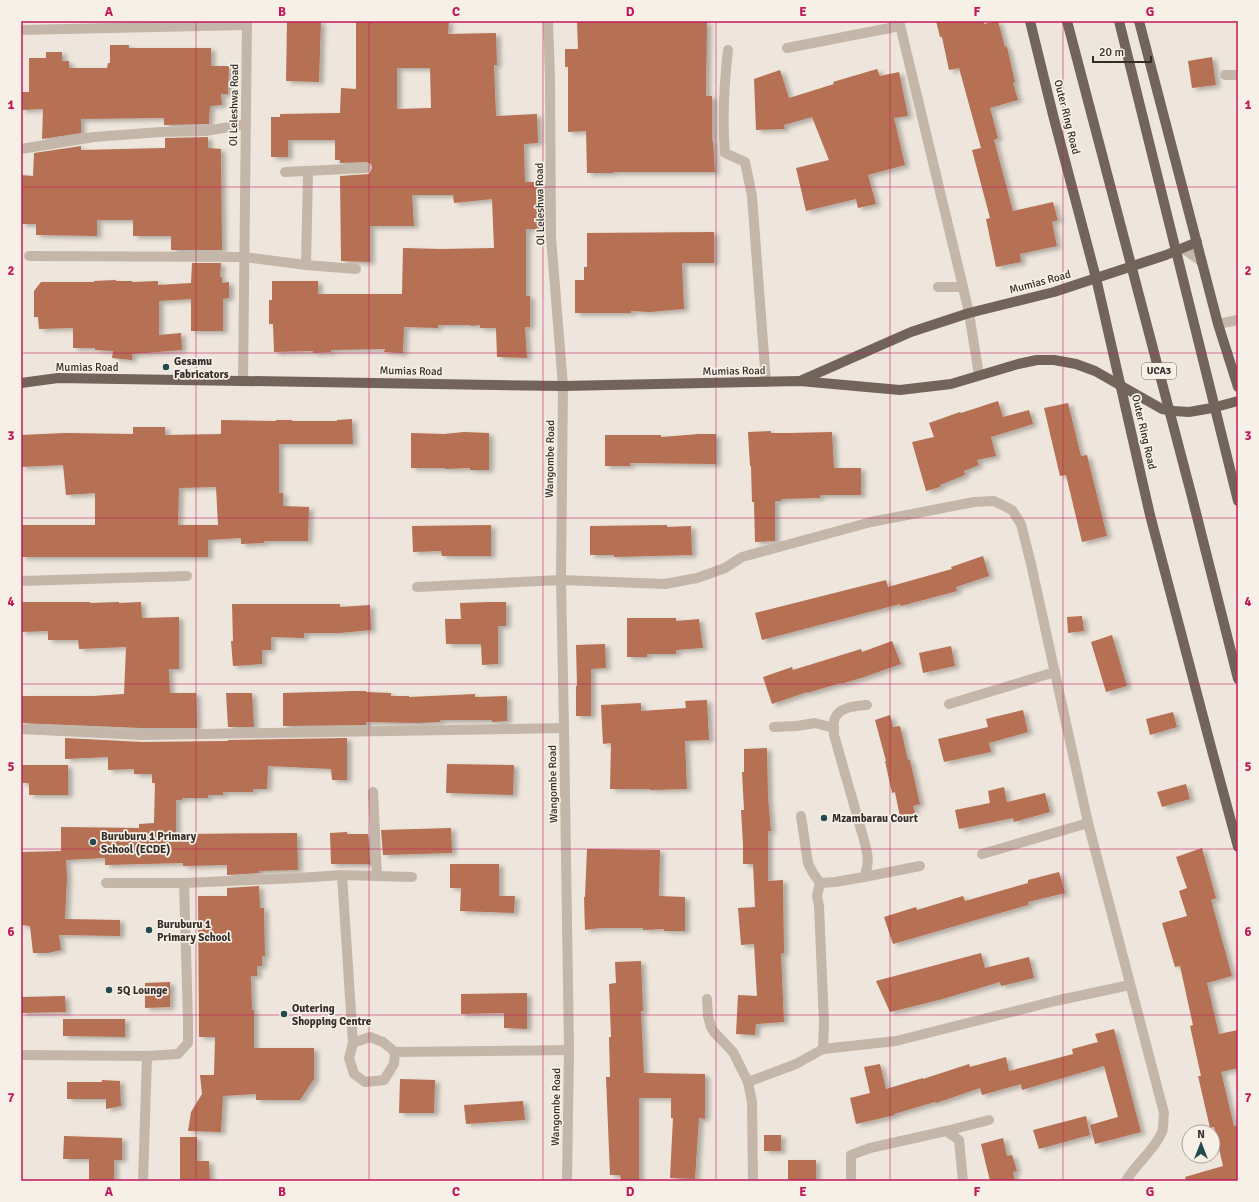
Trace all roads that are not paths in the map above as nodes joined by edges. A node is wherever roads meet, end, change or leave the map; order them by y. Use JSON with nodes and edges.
{"nodes":[{"id":1,"x":548,"y":21,"type":"edge"},
{"id":2,"x":1030,"y":21,"type":"edge"},
{"id":3,"x":1067,"y":21,"type":"edge"},
{"id":4,"x":1119,"y":21,"type":"edge"},
{"id":5,"x":1139,"y":21,"type":"edge"},
{"id":6,"x":247,"y":23,"type":"edge"},
{"id":7,"x":900,"y":24,"type":"edge"},
{"id":8,"x":21,"y":30,"type":"edge"},
{"id":9,"x":787,"y":48,"type":"dead end"},
{"id":10,"x":728,"y":50,"type":"dead end"},
{"id":11,"x":1225,"y":75,"type":"dead end"},
{"id":12,"x":1238,"y":75,"type":"edge"},
{"id":13,"x":246,"y":124,"type":"junction"},
{"id":14,"x":21,"y":149,"type":"edge"},
{"id":15,"x":366,"y":168,"type":"dead end"},
{"id":16,"x":308,"y":171,"type":"junction"},
{"id":17,"x":285,"y":172,"type":"dead end"},
{"id":18,"x":1197,"y":242,"type":"junction"},
{"id":19,"x":1166,"y":255,"type":"junction"},
{"id":20,"x":29,"y":256,"type":"dead end"},
{"id":21,"x":244,"y":257,"type":"junction"},
{"id":22,"x":1202,"y":262,"type":"junction"},
{"id":23,"x":306,"y":265,"type":"junction"},
{"id":24,"x":356,"y":269,"type":"dead end"},
{"id":25,"x":1096,"y":278,"type":"junction"},
{"id":26,"x":938,"y":287,"type":"dead end"},
{"id":27,"x":963,"y":287,"type":"junction"},
{"id":28,"x":969,"y":313,"type":"junction"},
{"id":29,"x":1238,"y":320,"type":"edge"},
{"id":30,"x":1218,"y":324,"type":"junction"},
{"id":31,"x":979,"y":375,"type":"junction"},
{"id":32,"x":243,"y":381,"type":"junction"},
{"id":33,"x":800,"y":381,"type":"junction"},
{"id":34,"x":766,"y":382,"type":"junction"},
{"id":35,"x":21,"y":383,"type":"edge"},
{"id":36,"x":563,"y":386,"type":"junction"},
{"id":37,"x":1121,"y":386,"type":"junction"},
{"id":38,"x":1238,"y":387,"type":"edge"},
{"id":39,"x":1238,"y":401,"type":"edge"},
{"id":40,"x":1238,"y":501,"type":"edge"},
{"id":41,"x":187,"y":576,"type":"dead end"},
{"id":42,"x":561,"y":580,"type":"junction"},
{"id":43,"x":21,"y":582,"type":"edge"},
{"id":44,"x":417,"y":587,"type":"dead end"},
{"id":45,"x":1055,"y":672,"type":"junction"},
{"id":46,"x":1238,"y":679,"type":"edge"},
{"id":47,"x":949,"y":704,"type":"dead end"},
{"id":48,"x":867,"y":705,"type":"dead end"},
{"id":49,"x":774,"y":727,"type":"dead end"},
{"id":50,"x":564,"y":728,"type":"junction"},
{"id":51,"x":834,"y":728,"type":"junction"},
{"id":52,"x":21,"y":729,"type":"edge"},
{"id":53,"x":373,"y":792,"type":"dead end"},
{"id":54,"x":801,"y":816,"type":"dead end"},
{"id":55,"x":1088,"y":824,"type":"junction"},
{"id":56,"x":1238,"y":847,"type":"edge"},
{"id":57,"x":982,"y":854,"type":"dead end"},
{"id":58,"x":920,"y":866,"type":"dead end"},
{"id":59,"x":342,"y":875,"type":"junction"},
{"id":60,"x":377,"y":876,"type":"junction"},
{"id":61,"x":412,"y":877,"type":"dead end"},
{"id":62,"x":864,"y":877,"type":"junction"},
{"id":63,"x":106,"y":883,"type":"dead end"},
{"id":64,"x":184,"y":883,"type":"junction"},
{"id":65,"x":820,"y":883,"type":"junction"},
{"id":66,"x":1130,"y":985,"type":"junction"},
{"id":67,"x":707,"y":999,"type":"dead end"},
{"id":68,"x":353,"y":1043,"type":"junction"},
{"id":69,"x":823,"y":1049,"type":"junction"},
{"id":70,"x":569,"y":1050,"type":"junction"},
{"id":71,"x":395,"y":1052,"type":"junction"},
{"id":72,"x":21,"y":1055,"type":"edge"},
{"id":73,"x":147,"y":1056,"type":"junction"},
{"id":74,"x":748,"y":1082,"type":"junction"},
{"id":75,"x":988,"y":1120,"type":"dead end"},
{"id":76,"x":946,"y":1131,"type":"junction"},
{"id":77,"x":143,"y":1181,"type":"edge"},
{"id":78,"x":568,"y":1181,"type":"edge"},
{"id":79,"x":753,"y":1181,"type":"edge"},
{"id":80,"x":851,"y":1181,"type":"edge"},
{"id":81,"x":963,"y":1181,"type":"edge"},
{"id":82,"x":1126,"y":1181,"type":"edge"}],
"edges":[{"from":1,"to":36,"type":"street","name":"Ol Leleshwa Road"},
{"from":2,"to":25,"type":"main road","name":"Outer Ring Road"},
{"from":3,"to":46,"type":"main road","number":"UCA3"},
{"from":4,"to":40,"type":"main road"},
{"from":5,"to":18,"type":"main road"},
{"from":6,"to":8,"type":"street"},
{"from":6,"to":13,"type":"street","name":"Ol Leleshwa Road"},
{"from":7,"to":9,"type":"street"},
{"from":7,"to":27,"type":"street"},
{"from":10,"to":34,"type":"street"},
{"from":11,"to":12,"type":"street"},
{"from":13,"to":14,"type":"street"},
{"from":13,"to":21,"type":"street","name":"Ol Leleshwa Road"},
{"from":15,"to":16,"type":"street"},
{"from":16,"to":17,"type":"street"},
{"from":16,"to":23,"type":"street"},
{"from":18,"to":19,"type":"main road","name":"Mumias Road"},
{"from":18,"to":22,"type":"main road"},
{"from":19,"to":22,"type":"street"},
{"from":19,"to":25,"type":"main road","name":"Mumias Road"},
{"from":20,"to":21,"type":"street"},
{"from":21,"to":23,"type":"street"},
{"from":21,"to":32,"type":"street","name":"Ol Leleshwa Road"},
{"from":22,"to":30,"type":"main road"},
{"from":23,"to":24,"type":"street"},
{"from":25,"to":28,"type":"main road","name":"Mumias Road"},
{"from":25,"to":37,"type":"main road","name":"Outer Ring Road"},
{"from":26,"to":27,"type":"street"},
{"from":27,"to":28,"type":"street"},
{"from":28,"to":31,"type":"street"},
{"from":28,"to":33,"type":"main road","name":"Mumias Road"},
{"from":29,"to":30,"type":"street"},
{"from":30,"to":38,"type":"main road"},
{"from":31,"to":33,"type":"main road","name":"Mumias Road"},
{"from":31,"to":37,"type":"main road","name":"Mumias Road"},
{"from":32,"to":35,"type":"main road","name":"Mumias Road"},
{"from":32,"to":36,"type":"main road","name":"Mumias Road"},
{"from":33,"to":34,"type":"main road","name":"Mumias Road"},
{"from":34,"to":36,"type":"main road","name":"Mumias Road"},
{"from":36,"to":42,"type":"street","name":"Wangombe Road"},
{"from":37,"to":39,"type":"main road","name":"Mumias Road"},
{"from":37,"to":56,"type":"main road","name":"Outer Ring Road"},
{"from":41,"to":43,"type":"street"},
{"from":42,"to":44,"type":"street"},
{"from":42,"to":45,"type":"street"},
{"from":42,"to":50,"type":"street","name":"Wangombe Road"},
{"from":45,"to":47,"type":"street"},
{"from":45,"to":55,"type":"street"},
{"from":48,"to":51,"type":"street"},
{"from":49,"to":51,"type":"street"},
{"from":50,"to":52,"type":"street"},
{"from":50,"to":70,"type":"street","name":"Wangombe Road"},
{"from":51,"to":62,"type":"street"},
{"from":53,"to":60,"type":"street"},
{"from":54,"to":65,"type":"street"},
{"from":55,"to":57,"type":"street"},
{"from":55,"to":66,"type":"street"},
{"from":58,"to":62,"type":"street"},
{"from":59,"to":60,"type":"street"},
{"from":59,"to":64,"type":"street"},
{"from":59,"to":68,"type":"street"},
{"from":60,"to":61,"type":"street"},
{"from":62,"to":65,"type":"street"},
{"from":63,"to":64,"type":"street"},
{"from":64,"to":73,"type":"street"},
{"from":65,"to":69,"type":"street"},
{"from":66,"to":69,"type":"street"},
{"from":66,"to":82,"type":"street"},
{"from":67,"to":74,"type":"street"},
{"from":68,"to":71,"type":"street"},
{"from":68,"to":71,"type":"street"},
{"from":69,"to":74,"type":"street"},
{"from":70,"to":71,"type":"street"},
{"from":70,"to":78,"type":"street","name":"Wangombe Road"},
{"from":72,"to":73,"type":"street"},
{"from":73,"to":77,"type":"street"},
{"from":74,"to":79,"type":"street"},
{"from":75,"to":76,"type":"street"},
{"from":76,"to":80,"type":"street"},
{"from":76,"to":81,"type":"street"}]}
